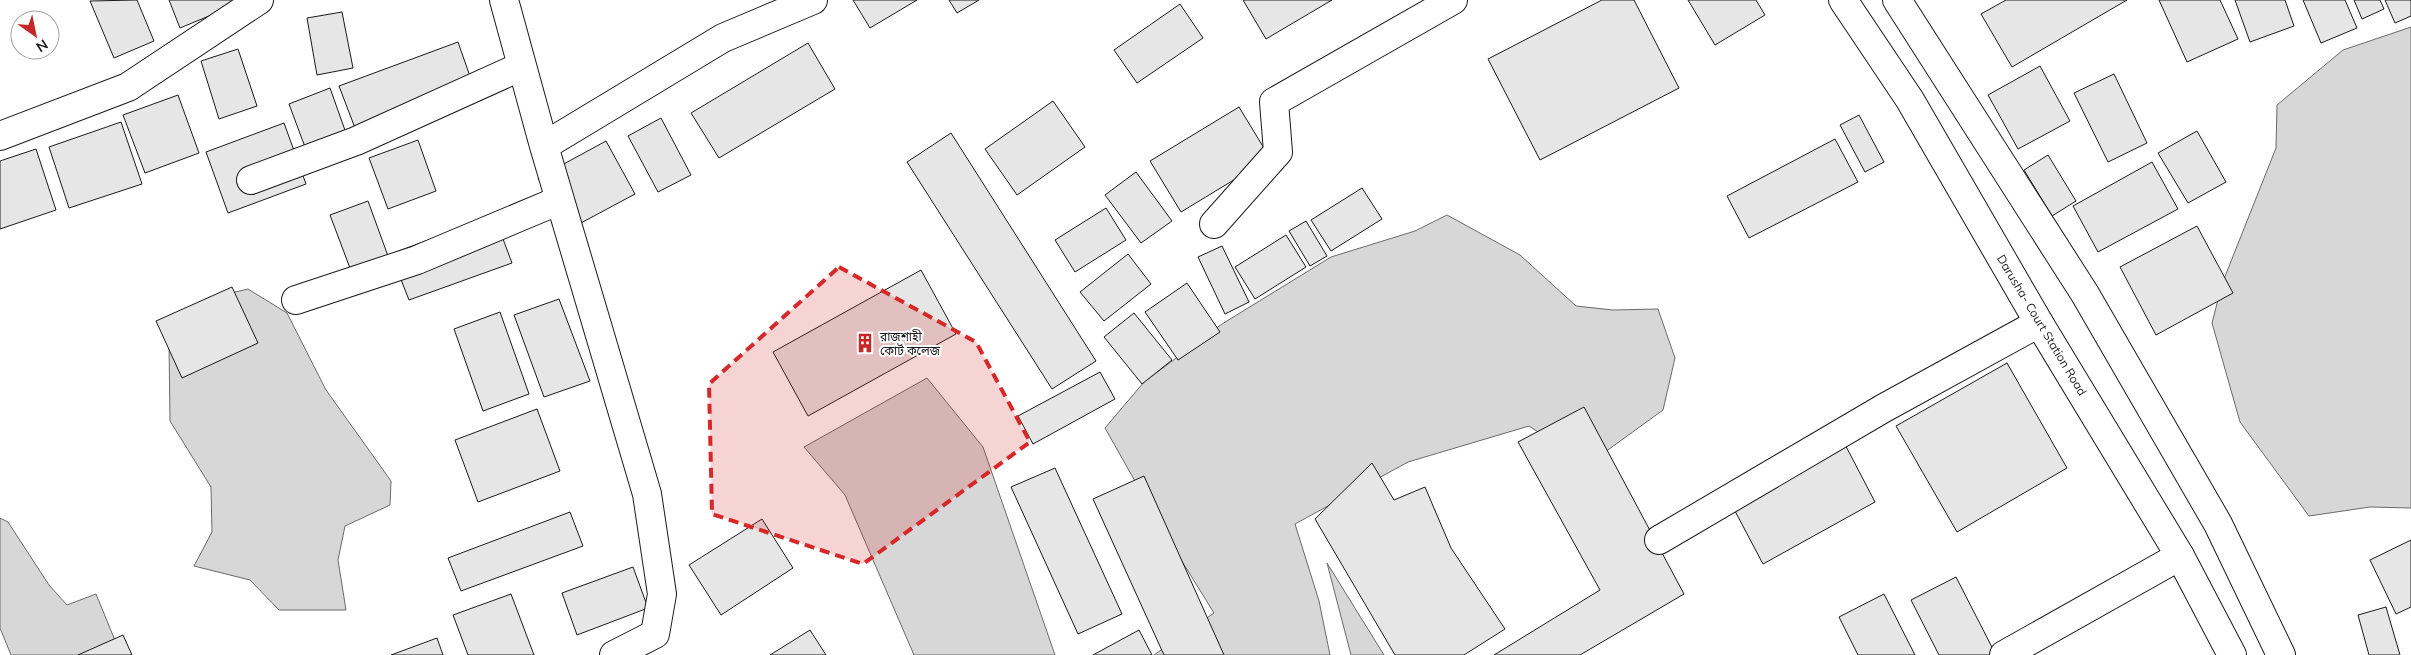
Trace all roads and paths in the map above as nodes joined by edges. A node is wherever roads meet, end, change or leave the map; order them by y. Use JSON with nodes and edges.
{"nodes":[{"id":1,"x":259,"y":0,"type":"edge"},
{"id":2,"x":504,"y":0,"type":"edge"},
{"id":3,"x":813,"y":0,"type":"edge"},
{"id":4,"x":1453,"y":0,"type":"edge"},
{"id":5,"x":1843,"y":0,"type":"edge"},
{"id":6,"x":1897,"y":0,"type":"edge"},
{"id":7,"x":522,"y":66,"type":"junction"},
{"id":8,"x":0,"y":136,"type":"edge"},
{"id":9,"x":544,"y":146,"type":"junction"},
{"id":10,"x":251,"y":180,"type":"dead end"},
{"id":11,"x":560,"y":200,"type":"junction"},
{"id":12,"x":1214,"y":224,"type":"dead end"},
{"id":13,"x":296,"y":300,"type":"dead end"},
{"id":14,"x":2039,"y":323,"type":"junction"},
{"id":15,"x":1659,"y":540,"type":"dead end"},
{"id":16,"x":2180,"y":556,"type":"junction"},
{"id":17,"x":614,"y":655,"type":"edge"},
{"id":18,"x":2004,"y":655,"type":"edge"},
{"id":19,"x":2232,"y":655,"type":"edge"},
{"id":20,"x":2281,"y":655,"type":"edge"}],
"edges":[{"from":1,"to":8,"type":"street"},
{"from":2,"to":7,"type":"street"},
{"from":3,"to":9,"type":"street"},
{"from":4,"to":12,"type":"street"},
{"from":5,"to":14,"type":"street","name":"Darusha- Court Station Road"},
{"from":6,"to":20,"type":"street"},
{"from":7,"to":9,"type":"street"},
{"from":7,"to":10,"type":"street"},
{"from":9,"to":11,"type":"street"},
{"from":11,"to":13,"type":"street"},
{"from":11,"to":17,"type":"street"},
{"from":14,"to":15,"type":"street"},
{"from":14,"to":16,"type":"street","name":"Darusha- Court Station Road"},
{"from":16,"to":18,"type":"street"},
{"from":16,"to":19,"type":"street","name":"Darusha- Court Station Road"}]}
